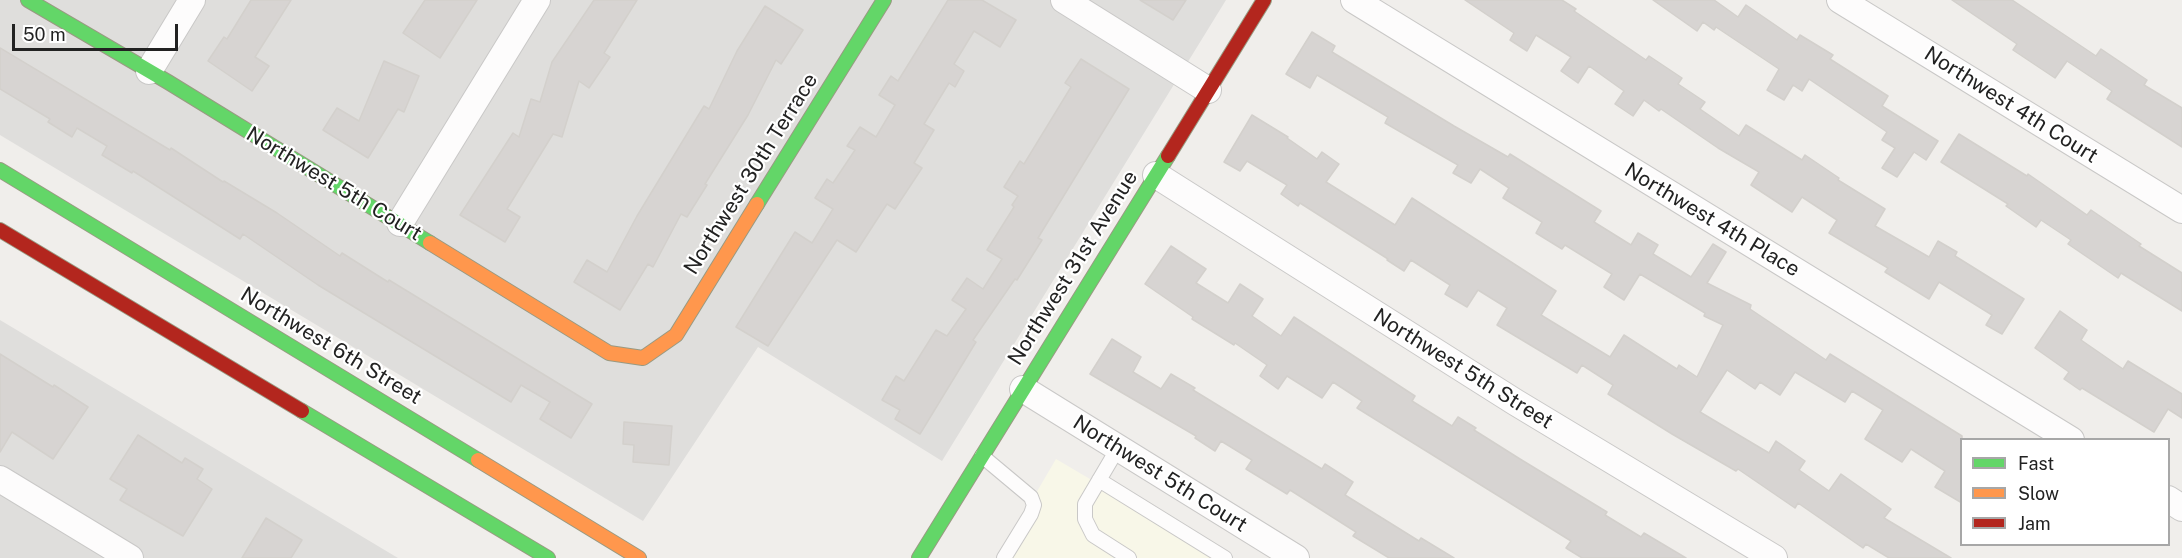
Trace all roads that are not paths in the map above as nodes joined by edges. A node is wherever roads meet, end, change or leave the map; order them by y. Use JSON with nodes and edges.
{"nodes":[{"id":1,"x":28,"y":0,"type":"edge"},
{"id":2,"x":192,"y":0,"type":"edge"},
{"id":3,"x":537,"y":0,"type":"edge"},
{"id":4,"x":884,"y":0,"type":"edge"},
{"id":5,"x":1064,"y":0,"type":"edge"},
{"id":6,"x":1263,"y":0,"type":"edge"},
{"id":7,"x":1354,"y":0,"type":"edge"},
{"id":8,"x":1840,"y":0,"type":"edge"},
{"id":9,"x":149,"y":71,"type":"junction"},
{"id":10,"x":1208,"y":90,"type":"junction"},
{"id":11,"x":0,"y":170,"type":"edge"},
{"id":12,"x":1155,"y":175,"type":"junction"},
{"id":13,"x":2182,"y":210,"type":"edge"},
{"id":14,"x":400,"y":224,"type":"junction"},
{"id":15,"x":0,"y":230,"type":"edge"},
{"id":16,"x":643,"y":358,"type":"joint"},
{"id":17,"x":1023,"y":389,"type":"junction"},
{"id":18,"x":2068,"y":438,"type":"edge"},
{"id":19,"x":1118,"y":448,"type":"junction"},
{"id":20,"x":982,"y":456,"type":"junction"},
{"id":21,"x":0,"y":479,"type":"edge"},
{"id":22,"x":1099,"y":480,"type":"junction"},
{"id":23,"x":1288,"y":556,"type":"edge"},
{"id":24,"x":130,"y":558,"type":"edge"},
{"id":25,"x":548,"y":558,"type":"edge"},
{"id":26,"x":639,"y":558,"type":"edge"},
{"id":27,"x":919,"y":558,"type":"edge"},
{"id":28,"x":1004,"y":558,"type":"edge"},
{"id":29,"x":1129,"y":558,"type":"edge"},
{"id":30,"x":1225,"y":558,"type":"edge"},
{"id":31,"x":1773,"y":558,"type":"edge"}],
"edges":[{"from":1,"to":9,"type":"street","name":"Northwest 5th Court"},
{"from":2,"to":9,"type":"street"},
{"from":3,"to":14,"type":"street"},
{"from":4,"to":16,"type":"street","name":"Northwest 30th Terrace"},
{"from":5,"to":10,"type":"street"},
{"from":6,"to":10,"type":"street","name":"Northwest 31st Avenue"},
{"from":7,"to":18,"type":"street","name":"Northwest 4th Place"},
{"from":8,"to":13,"type":"street","name":"Northwest 4th Court"},
{"from":9,"to":14,"type":"street","name":"Northwest 5th Court"},
{"from":10,"to":12,"type":"street","name":"Northwest 31st Avenue"},
{"from":11,"to":26,"type":"street","name":"Northwest 6th Street"},
{"from":12,"to":17,"type":"street","name":"Northwest 31st Avenue"},
{"from":12,"to":31,"type":"street","name":"Northwest 5th Street"},
{"from":14,"to":16,"type":"street","name":"Northwest 5th Court"},
{"from":15,"to":25,"type":"street"},
{"from":17,"to":19,"type":"street","name":"Northwest 5th Court"},
{"from":17,"to":20,"type":"street","name":"Northwest 31st Avenue"},
{"from":19,"to":22,"type":"lane"},
{"from":19,"to":23,"type":"street","name":"Northwest 5th Court"},
{"from":20,"to":27,"type":"street","name":"Northwest 31st Avenue"},
{"from":20,"to":28,"type":"lane"},
{"from":21,"to":24,"type":"street"},
{"from":22,"to":29,"type":"lane"},
{"from":22,"to":30,"type":"lane"}]}
